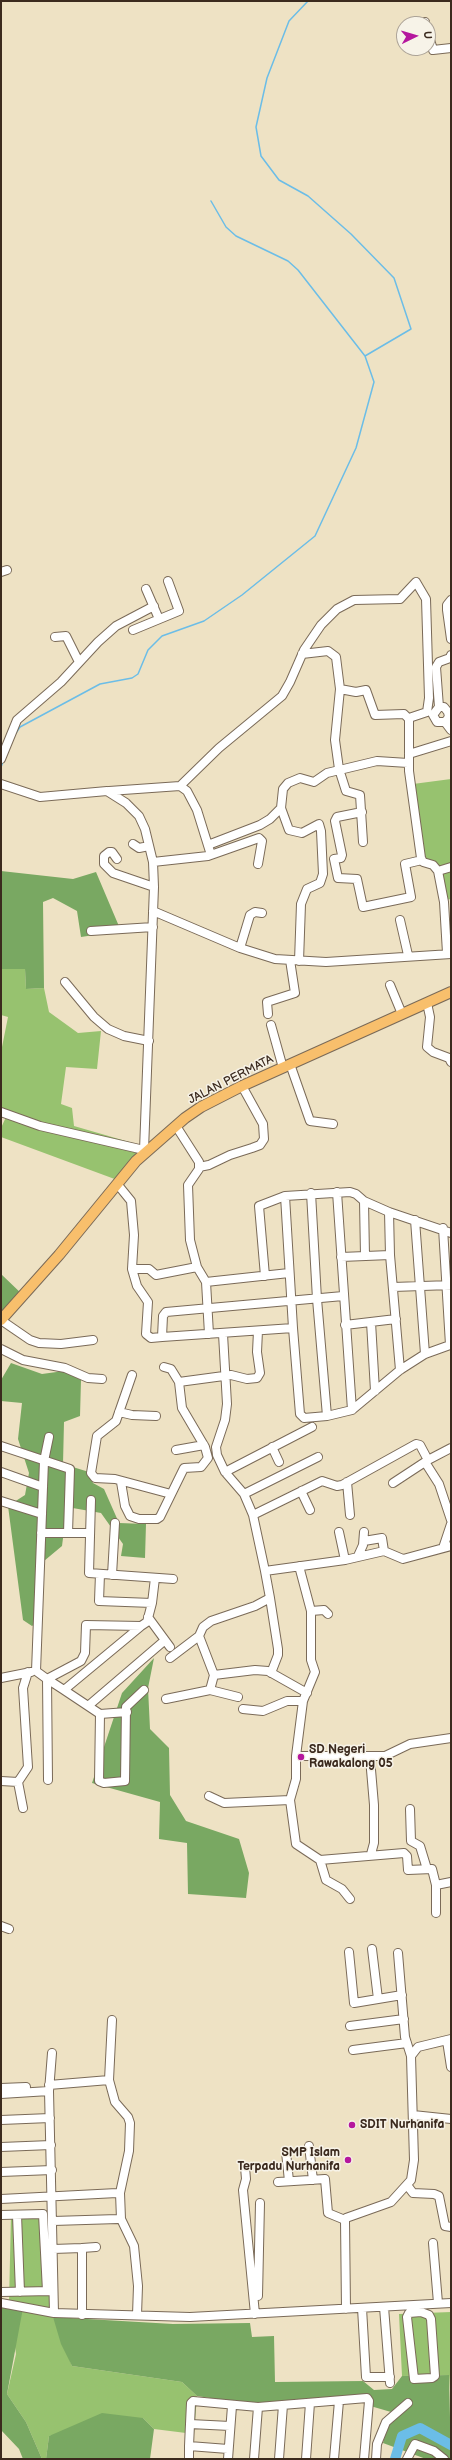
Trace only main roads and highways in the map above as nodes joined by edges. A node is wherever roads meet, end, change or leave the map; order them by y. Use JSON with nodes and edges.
{"nodes":[{"id":1,"x":451,"y":992,"type":"edge"},
{"id":2,"x":1,"y":1320,"type":"edge"}],
"edges":[{"from":1,"to":2,"type":"main road","name":"JALAN PERMATA"}]}
